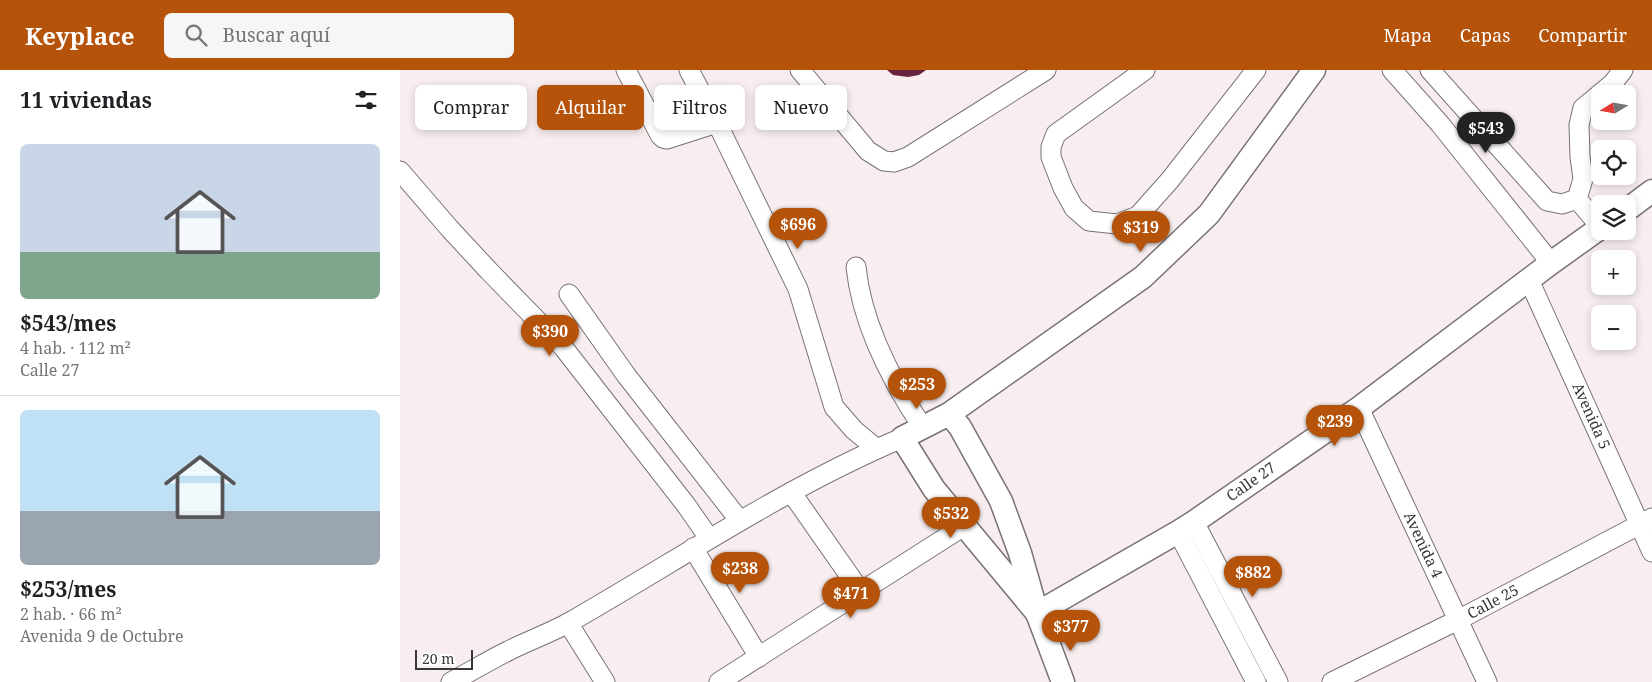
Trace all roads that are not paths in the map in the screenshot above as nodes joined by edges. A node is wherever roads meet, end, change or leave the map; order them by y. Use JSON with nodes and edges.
{"nodes":[{"id":1,"x":626,"y":70,"type":"edge"},
{"id":2,"x":689,"y":70,"type":"edge"},
{"id":3,"x":800,"y":70,"type":"edge"},
{"id":4,"x":1046,"y":70,"type":"edge"},
{"id":5,"x":1145,"y":70,"type":"edge"},
{"id":6,"x":1256,"y":70,"type":"edge"},
{"id":7,"x":1314,"y":70,"type":"edge"},
{"id":8,"x":1392,"y":70,"type":"edge"},
{"id":9,"x":1430,"y":70,"type":"edge"},
{"id":10,"x":1623,"y":70,"type":"edge"},
{"id":11,"x":697,"y":85,"type":"edge"},
{"id":12,"x":1611,"y":85,"type":"edge"},
{"id":13,"x":1591,"y":101,"type":"edge"},
{"id":14,"x":654,"y":123,"type":"edge"},
{"id":15,"x":658,"y":130,"type":"edge"},
{"id":16,"x":695,"y":130,"type":"edge"},
{"id":17,"x":720,"y":130,"type":"edge"},
{"id":18,"x":400,"y":171,"type":"edge"},
{"id":19,"x":1652,"y":191,"type":"edge"},
{"id":20,"x":1577,"y":200,"type":"junction"},
{"id":21,"x":1636,"y":203,"type":"edge"},
{"id":22,"x":1591,"y":216,"type":"edge"},
{"id":23,"x":1591,"y":234,"type":"edge"},
{"id":24,"x":1551,"y":263,"type":"junction"},
{"id":25,"x":856,"y":267,"type":"dead end"},
{"id":26,"x":1529,"y":280,"type":"junction"},
{"id":27,"x":569,"y":294,"type":"dead end"},
{"id":28,"x":1359,"y":408,"type":"junction"},
{"id":29,"x":949,"y":414,"type":"junction"},
{"id":30,"x":923,"y":428,"type":"junction"},
{"id":31,"x":902,"y":438,"type":"junction"},
{"id":32,"x":877,"y":449,"type":"junction"},
{"id":33,"x":791,"y":492,"type":"junction"},
{"id":34,"x":740,"y":520,"type":"junction"},
{"id":35,"x":1646,"y":521,"type":"edge"},
{"id":36,"x":964,"y":526,"type":"junction"},
{"id":37,"x":1186,"y":527,"type":"junction"},
{"id":38,"x":709,"y":538,"type":"junction"},
{"id":39,"x":692,"y":548,"type":"junction"},
{"id":40,"x":1652,"y":552,"type":"edge"},
{"id":41,"x":861,"y":592,"type":"junction"},
{"id":42,"x":1037,"y":613,"type":"junction"},
{"id":43,"x":1458,"y":620,"type":"junction"},
{"id":44,"x":568,"y":623,"type":"junction"},
{"id":45,"x":759,"y":657,"type":"junction"},
{"id":46,"x":1062,"y":681,"type":"edge"},
{"id":47,"x":451,"y":682,"type":"edge"},
{"id":48,"x":605,"y":682,"type":"edge"},
{"id":49,"x":719,"y":682,"type":"edge"},
{"id":50,"x":1256,"y":682,"type":"edge"},
{"id":51,"x":1278,"y":682,"type":"edge"},
{"id":52,"x":1332,"y":682,"type":"edge"},
{"id":53,"x":1487,"y":682,"type":"edge"}],
"edges":[{"from":1,"to":14,"type":"street"},
{"from":2,"to":11,"type":"street"},
{"from":3,"to":4,"type":"street"},
{"from":5,"to":6,"type":"street"},
{"from":7,"to":29,"type":"main road"},
{"from":8,"to":24,"type":"street"},
{"from":9,"to":20,"type":"street"},
{"from":10,"to":12,"type":"street"},
{"from":13,"to":20,"type":"street"},
{"from":15,"to":16,"type":"street"},
{"from":17,"to":32,"type":"street"},
{"from":18,"to":38,"type":"street"},
{"from":19,"to":21,"type":"main road"},
{"from":20,"to":22,"type":"street"},
{"from":23,"to":24,"type":"main road","name":"Calle 27"},
{"from":24,"to":26,"type":"main road","name":"Calle 27"},
{"from":25,"to":30,"type":"street"},
{"from":26,"to":28,"type":"main road","name":"Calle 27"},
{"from":26,"to":35,"type":"street","name":"Avenida 5"},
{"from":27,"to":34,"type":"street"},
{"from":28,"to":37,"type":"main road","name":"Calle 27"},
{"from":28,"to":43,"type":"street","name":"Avenida 4"},
{"from":29,"to":30,"type":"main road"},
{"from":29,"to":42,"type":"main road"},
{"from":30,"to":31,"type":"main road"},
{"from":31,"to":32,"type":"street"},
{"from":31,"to":36,"type":"main road"},
{"from":32,"to":33,"type":"street"},
{"from":33,"to":34,"type":"street"},
{"from":33,"to":41,"type":"street"},
{"from":34,"to":38,"type":"street"},
{"from":35,"to":40,"type":"street","name":"Avenida 5"},
{"from":35,"to":43,"type":"street","name":"Calle 25"},
{"from":36,"to":41,"type":"street"},
{"from":36,"to":42,"type":"main road"},
{"from":37,"to":42,"type":"main road","name":"Calle 27"},
{"from":37,"to":50,"type":"street"},
{"from":37,"to":51,"type":"street"},
{"from":38,"to":39,"type":"street"},
{"from":39,"to":44,"type":"street"},
{"from":39,"to":45,"type":"street"},
{"from":41,"to":45,"type":"street"},
{"from":42,"to":46,"type":"main road"},
{"from":43,"to":52,"type":"street","name":"Calle 25"},
{"from":43,"to":53,"type":"street","name":"Avenida 4"},
{"from":44,"to":47,"type":"street"},
{"from":44,"to":48,"type":"street"},
{"from":45,"to":49,"type":"street"}]}
